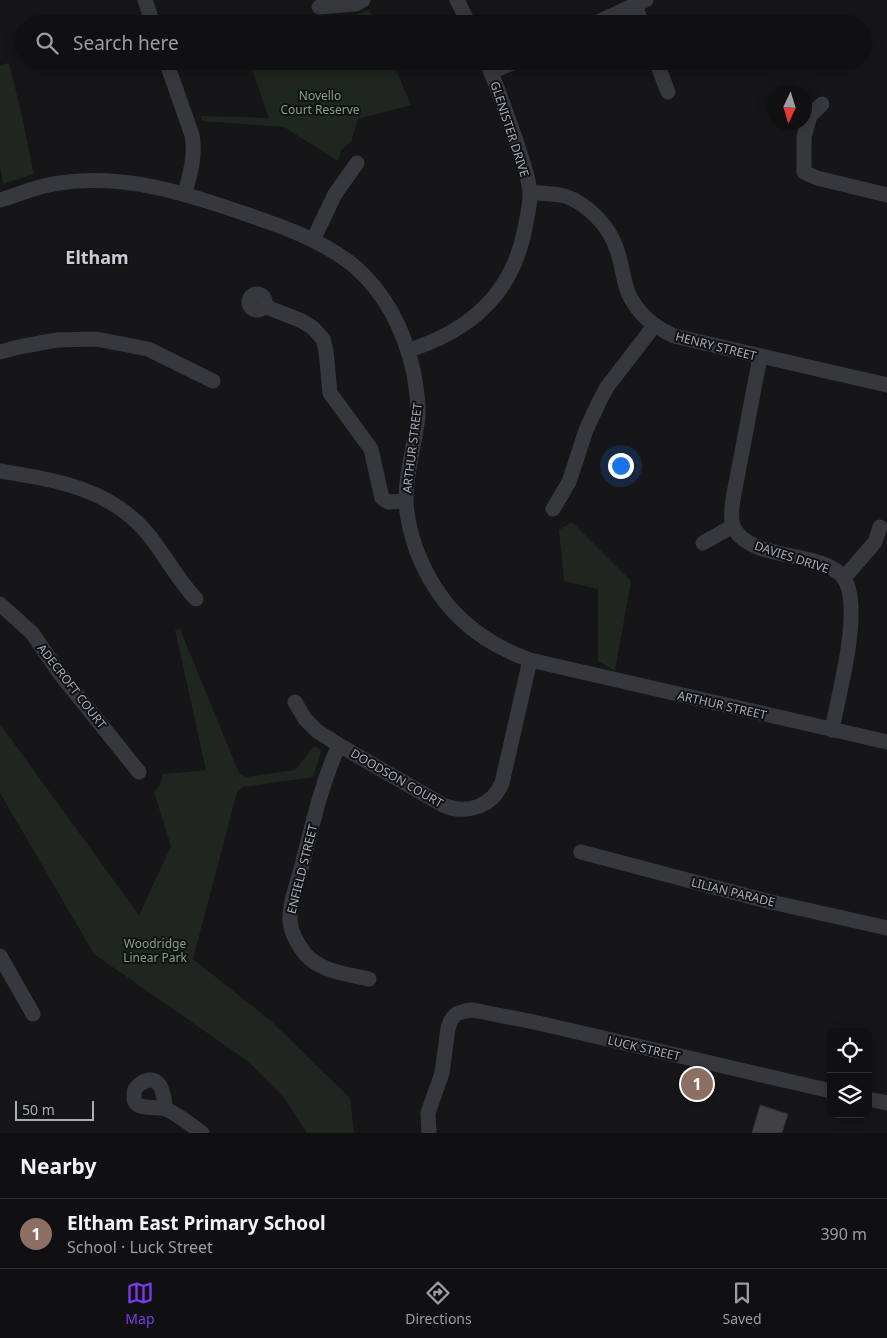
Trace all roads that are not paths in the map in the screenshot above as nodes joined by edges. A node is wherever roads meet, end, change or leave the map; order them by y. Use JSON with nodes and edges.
{"nodes":[{"id":1,"x":144,"y":0,"type":"edge"},
{"id":2,"x":363,"y":0,"type":"edge"},
{"id":3,"x":457,"y":0,"type":"edge"},
{"id":4,"x":641,"y":3,"type":"edge"},
{"id":5,"x":319,"y":7,"type":"dead end"},
{"id":6,"x":150,"y":15,"type":"edge"},
{"id":7,"x":464,"y":15,"type":"edge"},
{"id":8,"x":614,"y":15,"type":"edge"},
{"id":9,"x":169,"y":70,"type":"edge"},
{"id":10,"x":490,"y":70,"type":"edge"},
{"id":11,"x":659,"y":70,"type":"edge"},
{"id":12,"x":668,"y":92,"type":"dead end"},
{"id":13,"x":822,"y":104,"type":"dead end"},
{"id":14,"x":357,"y":163,"type":"dead end"},
{"id":15,"x":530,"y":192,"type":"junction"},
{"id":16,"x":185,"y":193,"type":"junction"},
{"id":17,"x":887,"y":195,"type":"edge"},
{"id":18,"x":0,"y":200,"type":"edge"},
{"id":19,"x":313,"y":240,"type":"junction"},
{"id":20,"x":264,"y":306,"type":"dead end"},
{"id":21,"x":654,"y":326,"type":"junction"},
{"id":22,"x":409,"y":350,"type":"junction"},
{"id":23,"x":0,"y":352,"type":"edge"},
{"id":24,"x":760,"y":357,"type":"junction"},
{"id":25,"x":213,"y":381,"type":"dead end"},
{"id":26,"x":887,"y":385,"type":"edge"},
{"id":27,"x":0,"y":471,"type":"edge"},
{"id":28,"x":406,"y":501,"type":"junction"},
{"id":29,"x":553,"y":509,"type":"dead end"},
{"id":30,"x":733,"y":526,"type":"junction"},
{"id":31,"x":880,"y":528,"type":"dead end"},
{"id":32,"x":703,"y":543,"type":"dead end"},
{"id":33,"x":844,"y":578,"type":"junction"},
{"id":34,"x":196,"y":599,"type":"dead end"},
{"id":35,"x":0,"y":604,"type":"edge"},
{"id":36,"x":530,"y":660,"type":"junction"},
{"id":37,"x":295,"y":702,"type":"dead end"},
{"id":38,"x":832,"y":730,"type":"junction"},
{"id":39,"x":887,"y":742,"type":"edge"},
{"id":40,"x":339,"y":745,"type":"junction"},
{"id":41,"x":139,"y":772,"type":"dead end"},
{"id":42,"x":581,"y":852,"type":"dead end"},
{"id":43,"x":887,"y":928,"type":"edge"},
{"id":44,"x":0,"y":956,"type":"edge"},
{"id":45,"x":369,"y":979,"type":"dead end"},
{"id":46,"x":33,"y":1014,"type":"dead end"},
{"id":47,"x":827,"y":1089,"type":"edge"},
{"id":48,"x":872,"y":1100,"type":"edge"},
{"id":49,"x":887,"y":1103,"type":"edge"},
{"id":50,"x":166,"y":1108,"type":"dead end"},
{"id":51,"x":202,"y":1133,"type":"edge"},
{"id":52,"x":429,"y":1133,"type":"edge"}],
"edges":[{"from":1,"to":6,"type":"street"},
{"from":2,"to":5,"type":"street"},
{"from":3,"to":7,"type":"street"},
{"from":4,"to":8,"type":"street"},
{"from":9,"to":16,"type":"street"},
{"from":10,"to":15,"type":"street","name":"GLENISTER DRIVE"},
{"from":11,"to":12,"type":"street"},
{"from":13,"to":17,"type":"street"},
{"from":14,"to":19,"type":"street"},
{"from":15,"to":21,"type":"street","name":"HENRY STREET"},
{"from":15,"to":22,"type":"street","name":"GLENISTER DRIVE"},
{"from":16,"to":18,"type":"street","name":"ARTHUR STREET"},
{"from":16,"to":19,"type":"street","name":"ARTHUR STREET"},
{"from":19,"to":22,"type":"street","name":"ARTHUR STREET"},
{"from":20,"to":28,"type":"street"},
{"from":21,"to":24,"type":"street","name":"HENRY STREET"},
{"from":21,"to":29,"type":"street"},
{"from":22,"to":28,"type":"street","name":"ARTHUR STREET"},
{"from":23,"to":25,"type":"street"},
{"from":24,"to":26,"type":"street","name":"HENRY STREET"},
{"from":24,"to":30,"type":"street"},
{"from":27,"to":34,"type":"street"},
{"from":28,"to":36,"type":"street","name":"ARTHUR STREET"},
{"from":30,"to":32,"type":"street"},
{"from":30,"to":33,"type":"street","name":"DAVIES DRIVE"},
{"from":31,"to":33,"type":"street"},
{"from":33,"to":38,"type":"street","name":"DAVIES DRIVE"},
{"from":35,"to":41,"type":"street","name":"ADECROFT COURT"},
{"from":36,"to":38,"type":"street","name":"ARTHUR STREET"},
{"from":36,"to":40,"type":"street","name":"DOODSON COURT"},
{"from":37,"to":40,"type":"street","name":"DOODSON COURT"},
{"from":38,"to":39,"type":"street","name":"ARTHUR STREET"},
{"from":40,"to":45,"type":"street","name":"ENFIELD STREET"},
{"from":42,"to":43,"type":"street","name":"LILIAN PARADE"},
{"from":44,"to":46,"type":"street"},
{"from":47,"to":52,"type":"street","name":"LUCK STREET"},
{"from":48,"to":49,"type":"street"},
{"from":50,"to":51,"type":"street"}]}
